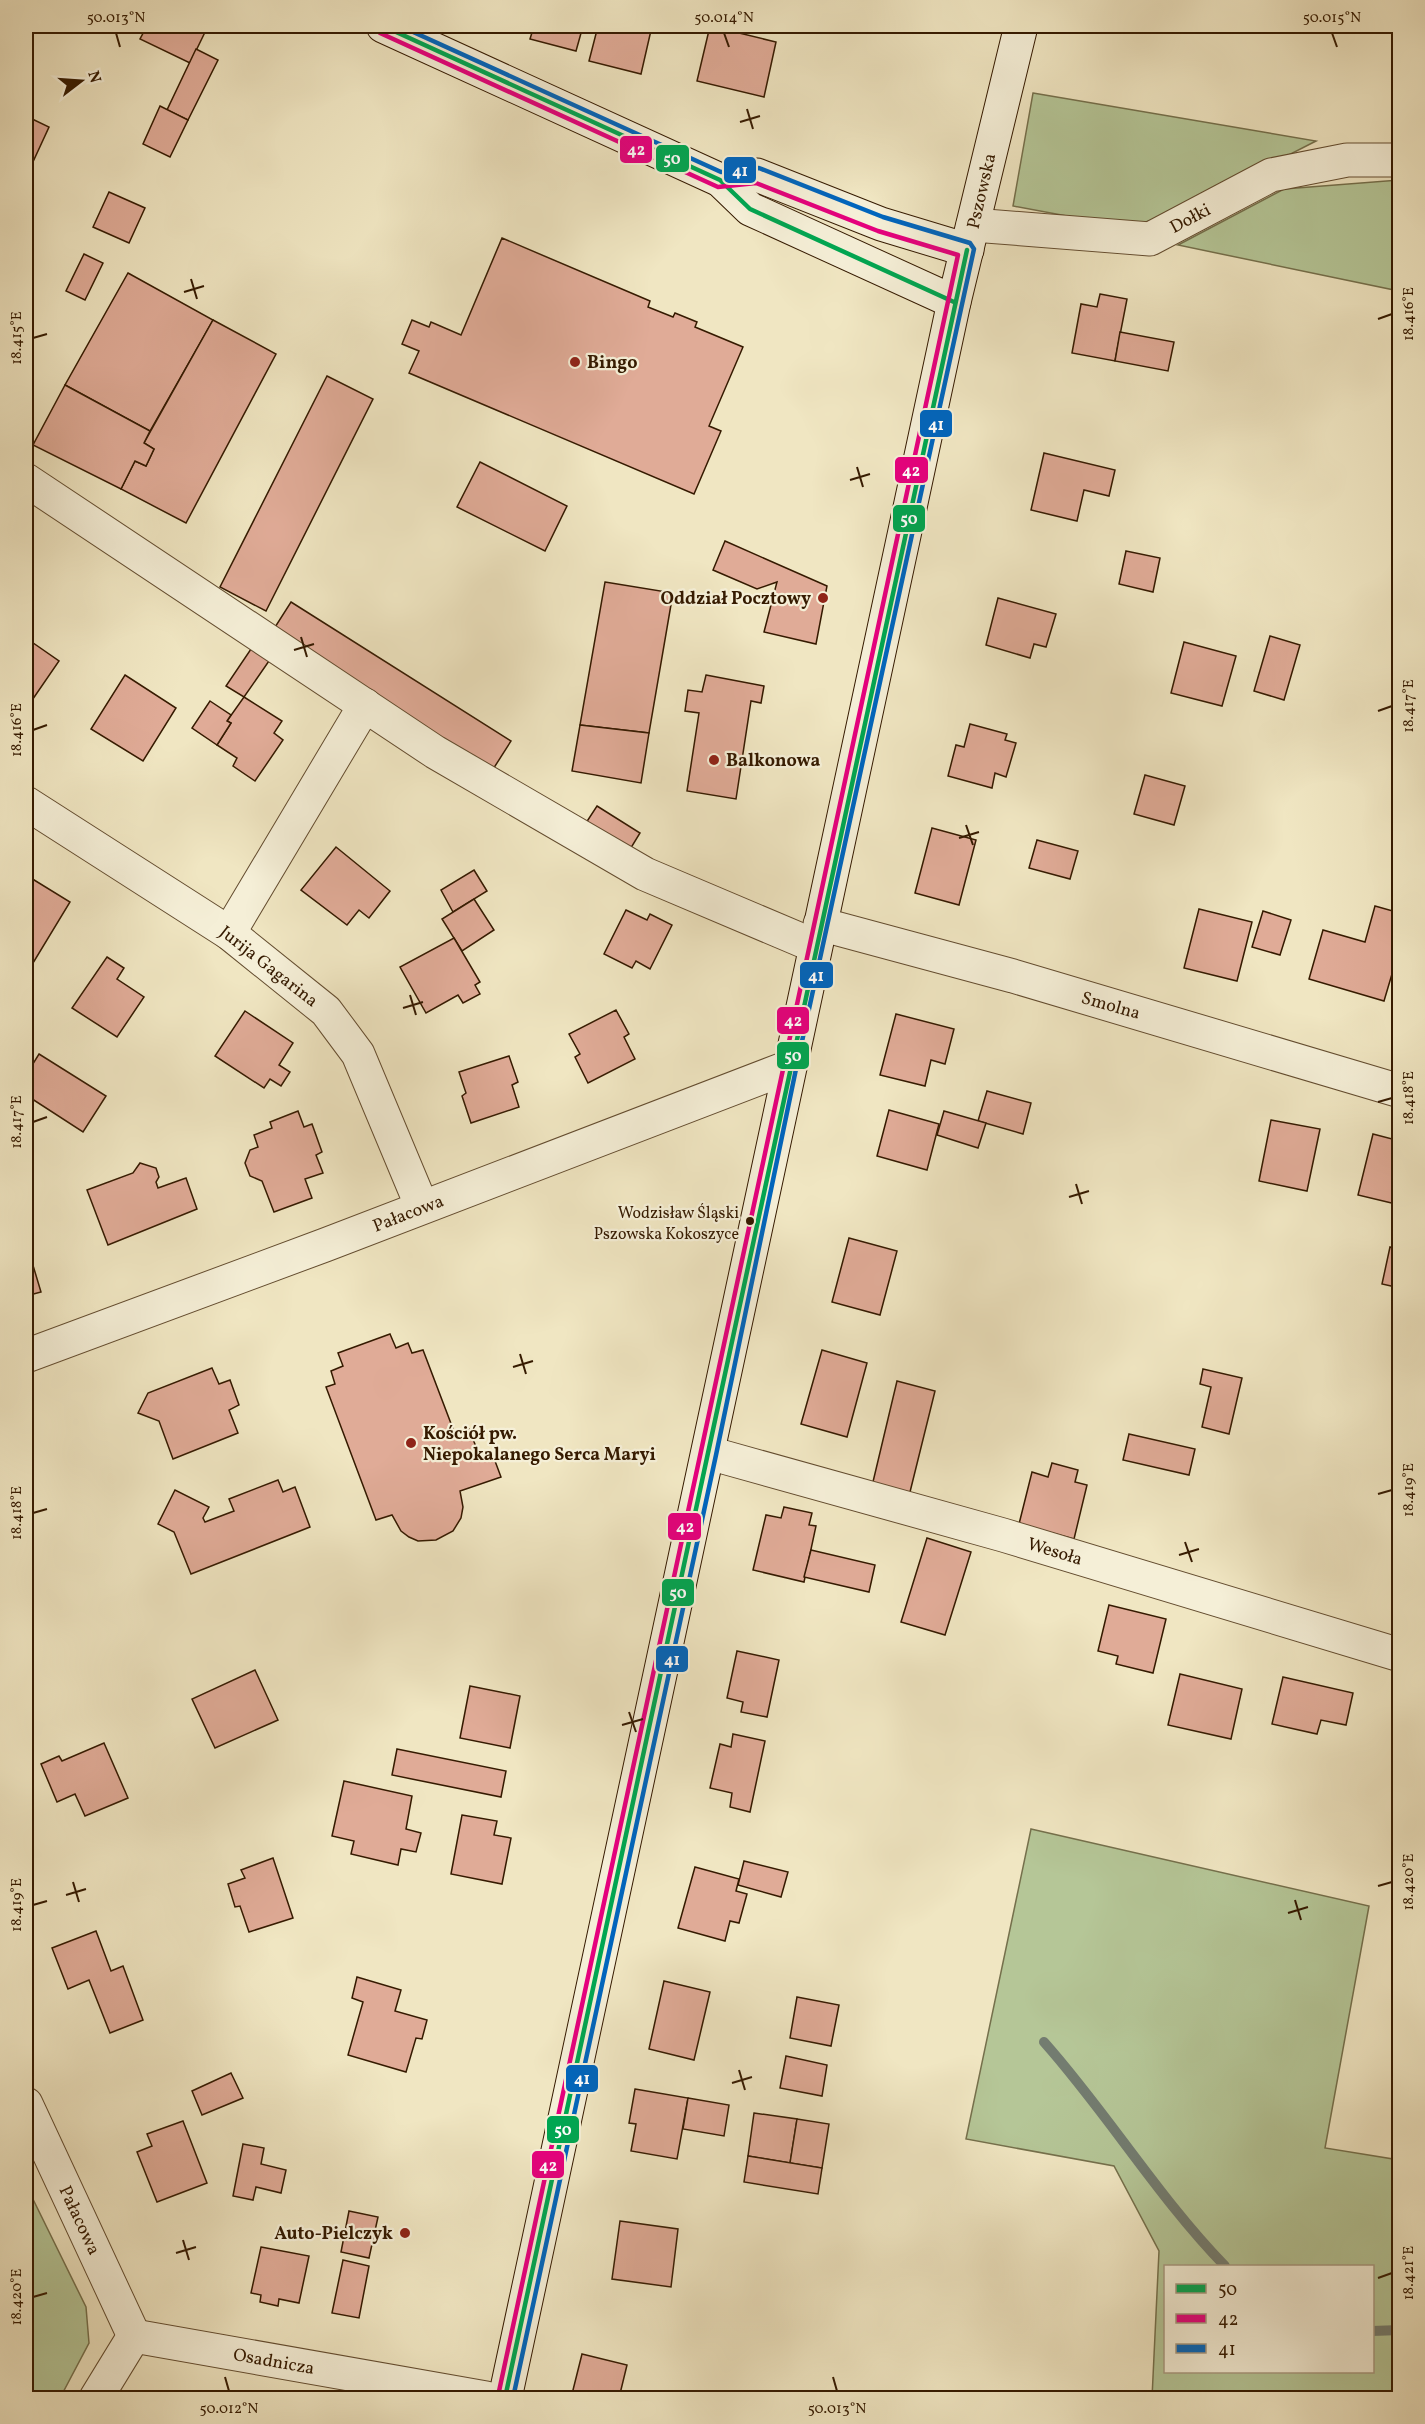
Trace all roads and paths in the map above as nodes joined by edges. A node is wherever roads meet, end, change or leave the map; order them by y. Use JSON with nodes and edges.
{"nodes":[{"id":1,"x":383,"y":26,"type":"edge"},
{"id":2,"x":1021,"y":26,"type":"edge"},
{"id":3,"x":1400,"y":160,"type":"edge"},
{"id":4,"x":720,"y":180,"type":"junction"},
{"id":5,"x":970,"y":238,"type":"junction"},
{"id":6,"x":954,"y":302,"type":"junction"},
{"id":7,"x":26,"y":480,"type":"edge"},
{"id":8,"x":365,"y":705,"type":"junction"},
{"id":9,"x":26,"y":803,"type":"edge"},
{"id":10,"x":229,"y":933,"type":"junction"},
{"id":11,"x":818,"y":935,"type":"junction"},
{"id":12,"x":789,"y":1067,"type":"junction"},
{"id":13,"x":1400,"y":1091,"type":"edge"},
{"id":14,"x":422,"y":1207,"type":"junction"},
{"id":15,"x":26,"y":1356,"type":"edge"},
{"id":16,"x":709,"y":1453,"type":"junction"},
{"id":17,"x":1400,"y":1655,"type":"edge"},
{"id":18,"x":26,"y":2104,"type":"edge"},
{"id":19,"x":134,"y":2336,"type":"junction"},
{"id":20,"x":96,"y":2398,"type":"edge"},
{"id":21,"x":486,"y":2398,"type":"edge"},
{"id":22,"x":505,"y":2398,"type":"edge"}],
"edges":[{"from":1,"to":4,"type":"street"},
{"from":2,"to":5,"type":"street","name":"Pszowska"},
{"from":3,"to":5,"type":"street","name":"Dołki"},
{"from":4,"to":5,"type":"street","name":"Dołki"},
{"from":4,"to":6,"type":"street"},
{"from":5,"to":6,"type":"street","name":"Pszowska"},
{"from":6,"to":11,"type":"street","name":"Pszowska"},
{"from":7,"to":8,"type":"street","name":"Smolna"},
{"from":8,"to":10,"type":"street"},
{"from":8,"to":11,"type":"street","name":"Smolna"},
{"from":9,"to":10,"type":"street","name":"Jurija Gagarina"},
{"from":10,"to":14,"type":"street","name":"Jurija Gagarina"},
{"from":11,"to":12,"type":"street","name":"Pszowska"},
{"from":11,"to":13,"type":"street","name":"Smolna"},
{"from":12,"to":14,"type":"street","name":"Pałacowa"},
{"from":12,"to":16,"type":"street","name":"Pszowska"},
{"from":14,"to":15,"type":"street","name":"Pałacowa"},
{"from":16,"to":17,"type":"street","name":"Wesoła"},
{"from":16,"to":22,"type":"street","name":"Pszowska"},
{"from":18,"to":19,"type":"street","name":"Pałacowa"},
{"from":19,"to":20,"type":"street"},
{"from":19,"to":21,"type":"street","name":"Osadnicza"}]}
